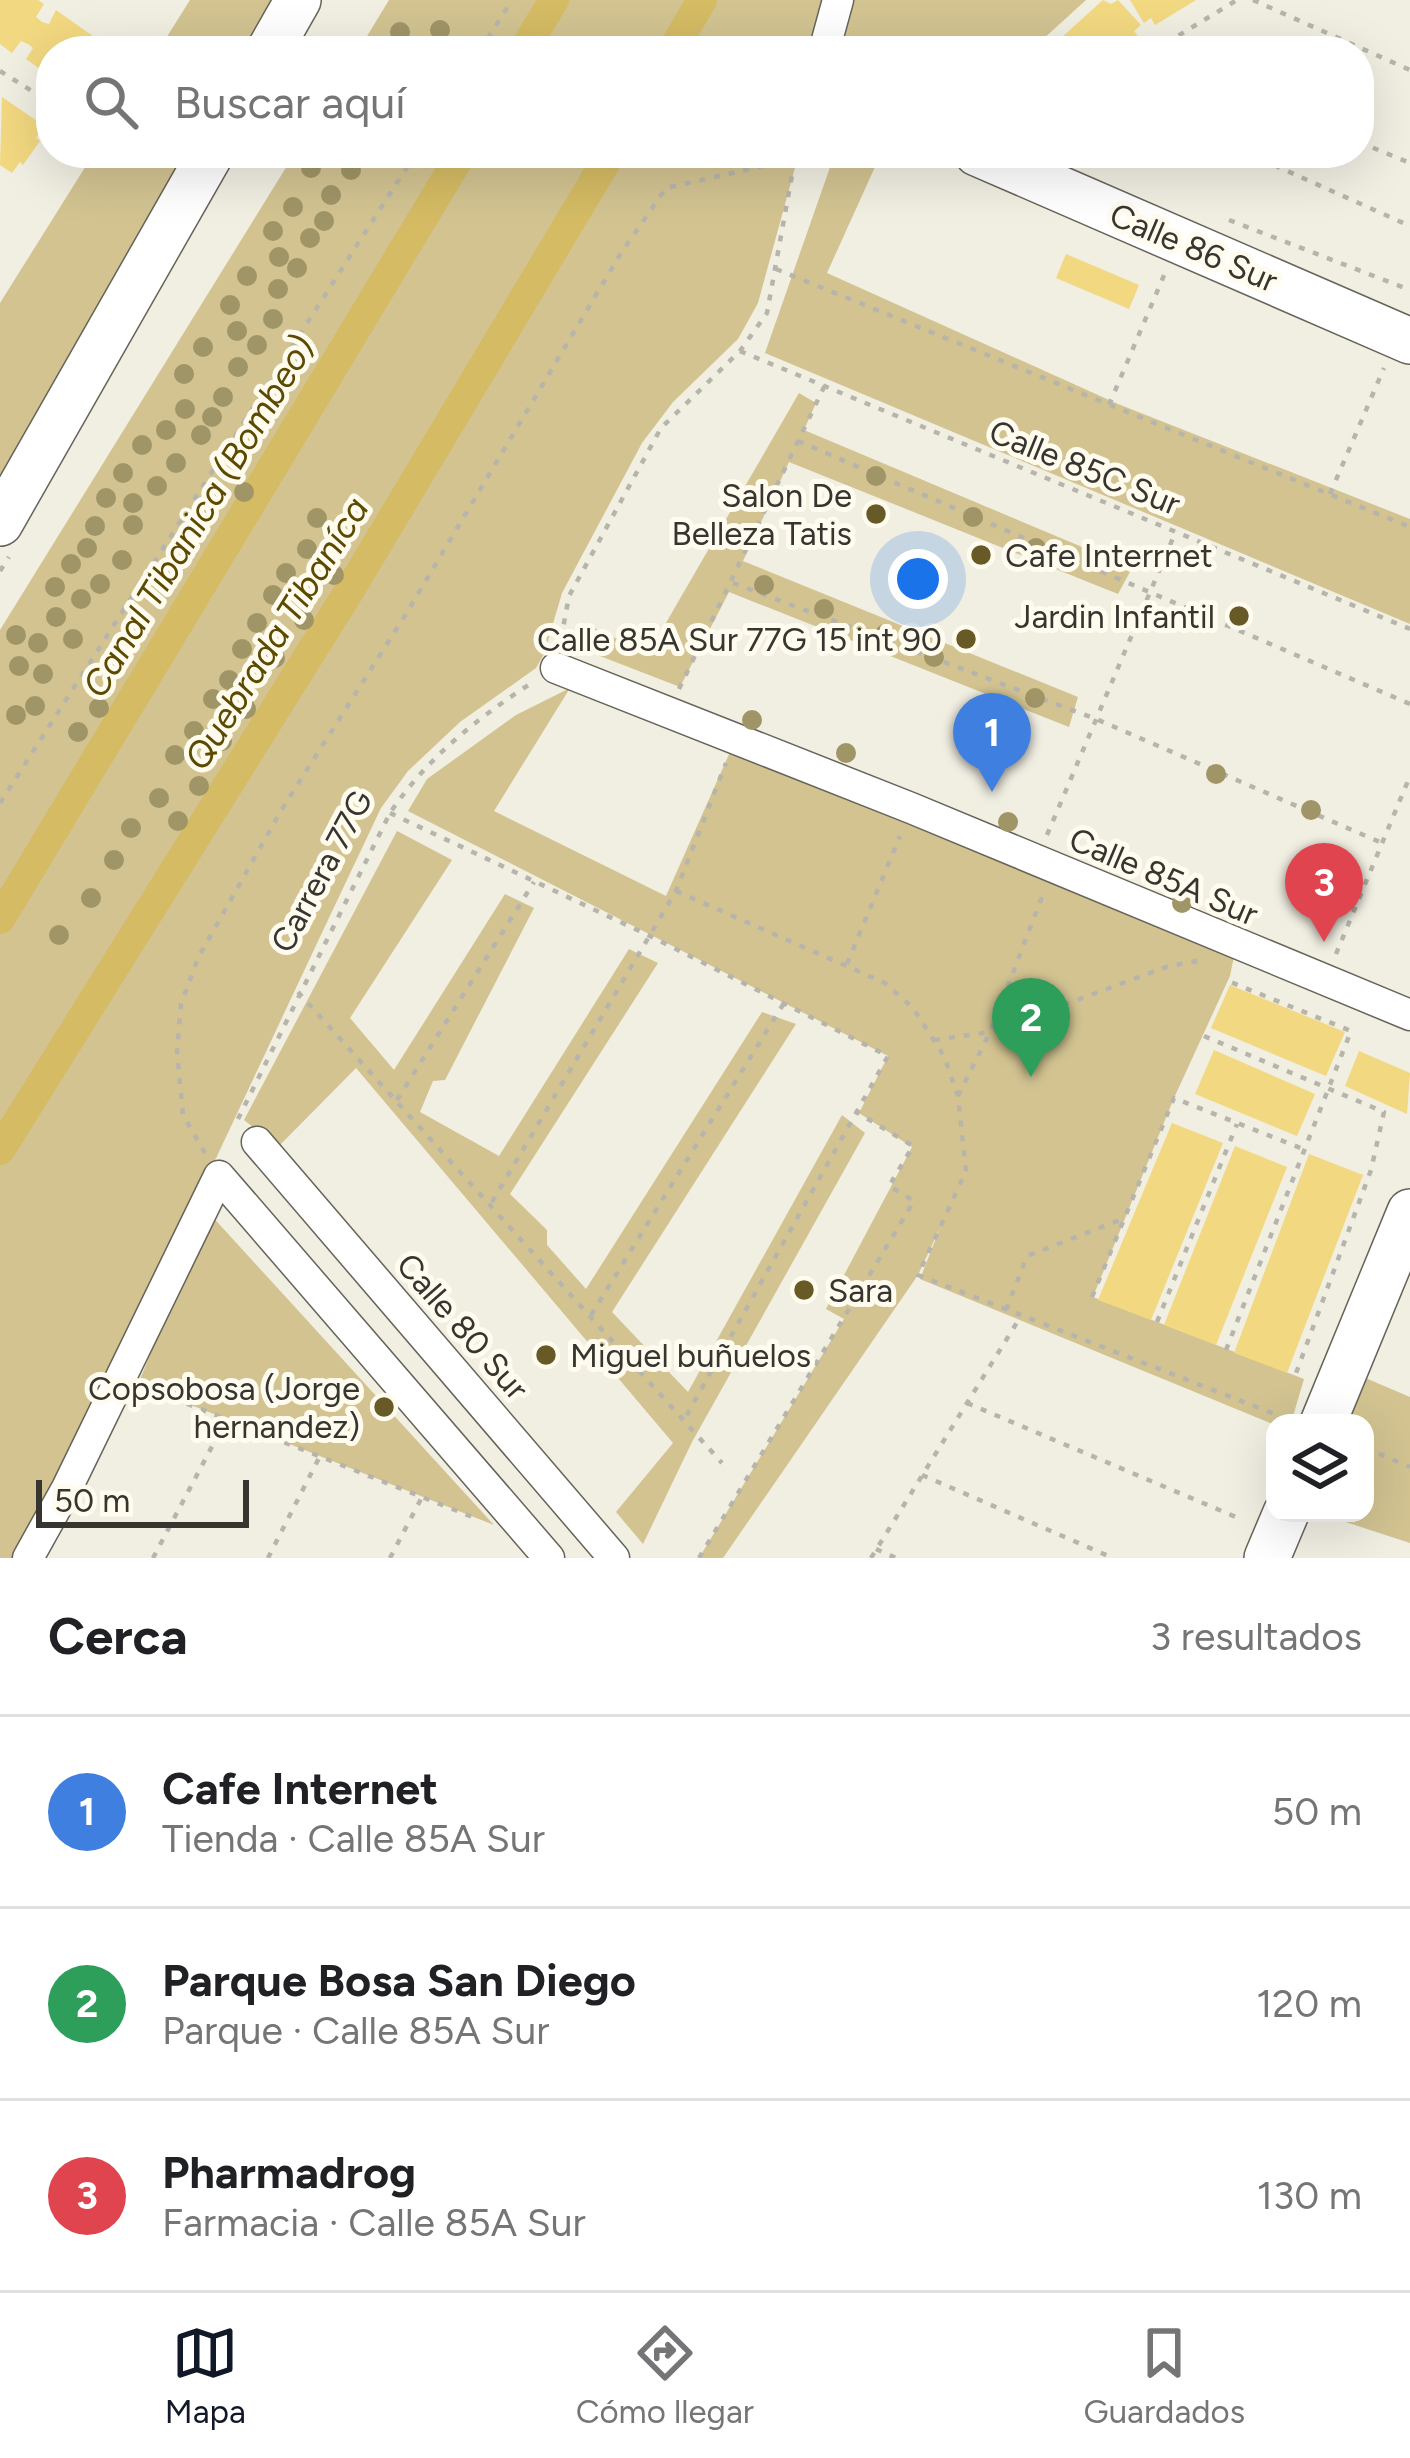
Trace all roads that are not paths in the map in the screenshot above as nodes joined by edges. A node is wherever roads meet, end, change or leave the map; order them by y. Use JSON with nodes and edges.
{"nodes":[{"id":1,"x":298,"y":0,"type":"edge"},
{"id":2,"x":838,"y":0,"type":"edge"},
{"id":3,"x":278,"y":36,"type":"edge"},
{"id":4,"x":828,"y":36,"type":"edge"},
{"id":5,"x":202,"y":168,"type":"edge"},
{"id":6,"x":1022,"y":168,"type":"edge"},
{"id":7,"x":1404,"y":338,"type":"edge"},
{"id":8,"x":0,"y":523,"type":"edge"},
{"id":9,"x":556,"y":668,"type":"road end"},
{"id":10,"x":1410,"y":1015,"type":"edge"},
{"id":11,"x":257,"y":1142,"type":"dead end"},
{"id":12,"x":1410,"y":1212,"type":"edge"},
{"id":13,"x":1327,"y":1414,"type":"edge"},
{"id":14,"x":28,"y":1558,"type":"edge"},
{"id":15,"x":549,"y":1558,"type":"edge"},
{"id":16,"x":614,"y":1558,"type":"edge"}],
"edges":[{"from":1,"to":3,"type":"street"},
{"from":2,"to":4,"type":"street"},
{"from":5,"to":8,"type":"street"},
{"from":6,"to":7,"type":"street","name":"Calle 86 Sur"},
{"from":9,"to":10,"type":"street","name":"Calle 85A Sur"},
{"from":11,"to":16,"type":"street","name":"Calle 80 Sur"},
{"from":12,"to":13,"type":"street"},
{"from":14,"to":15,"type":"street"}]}
